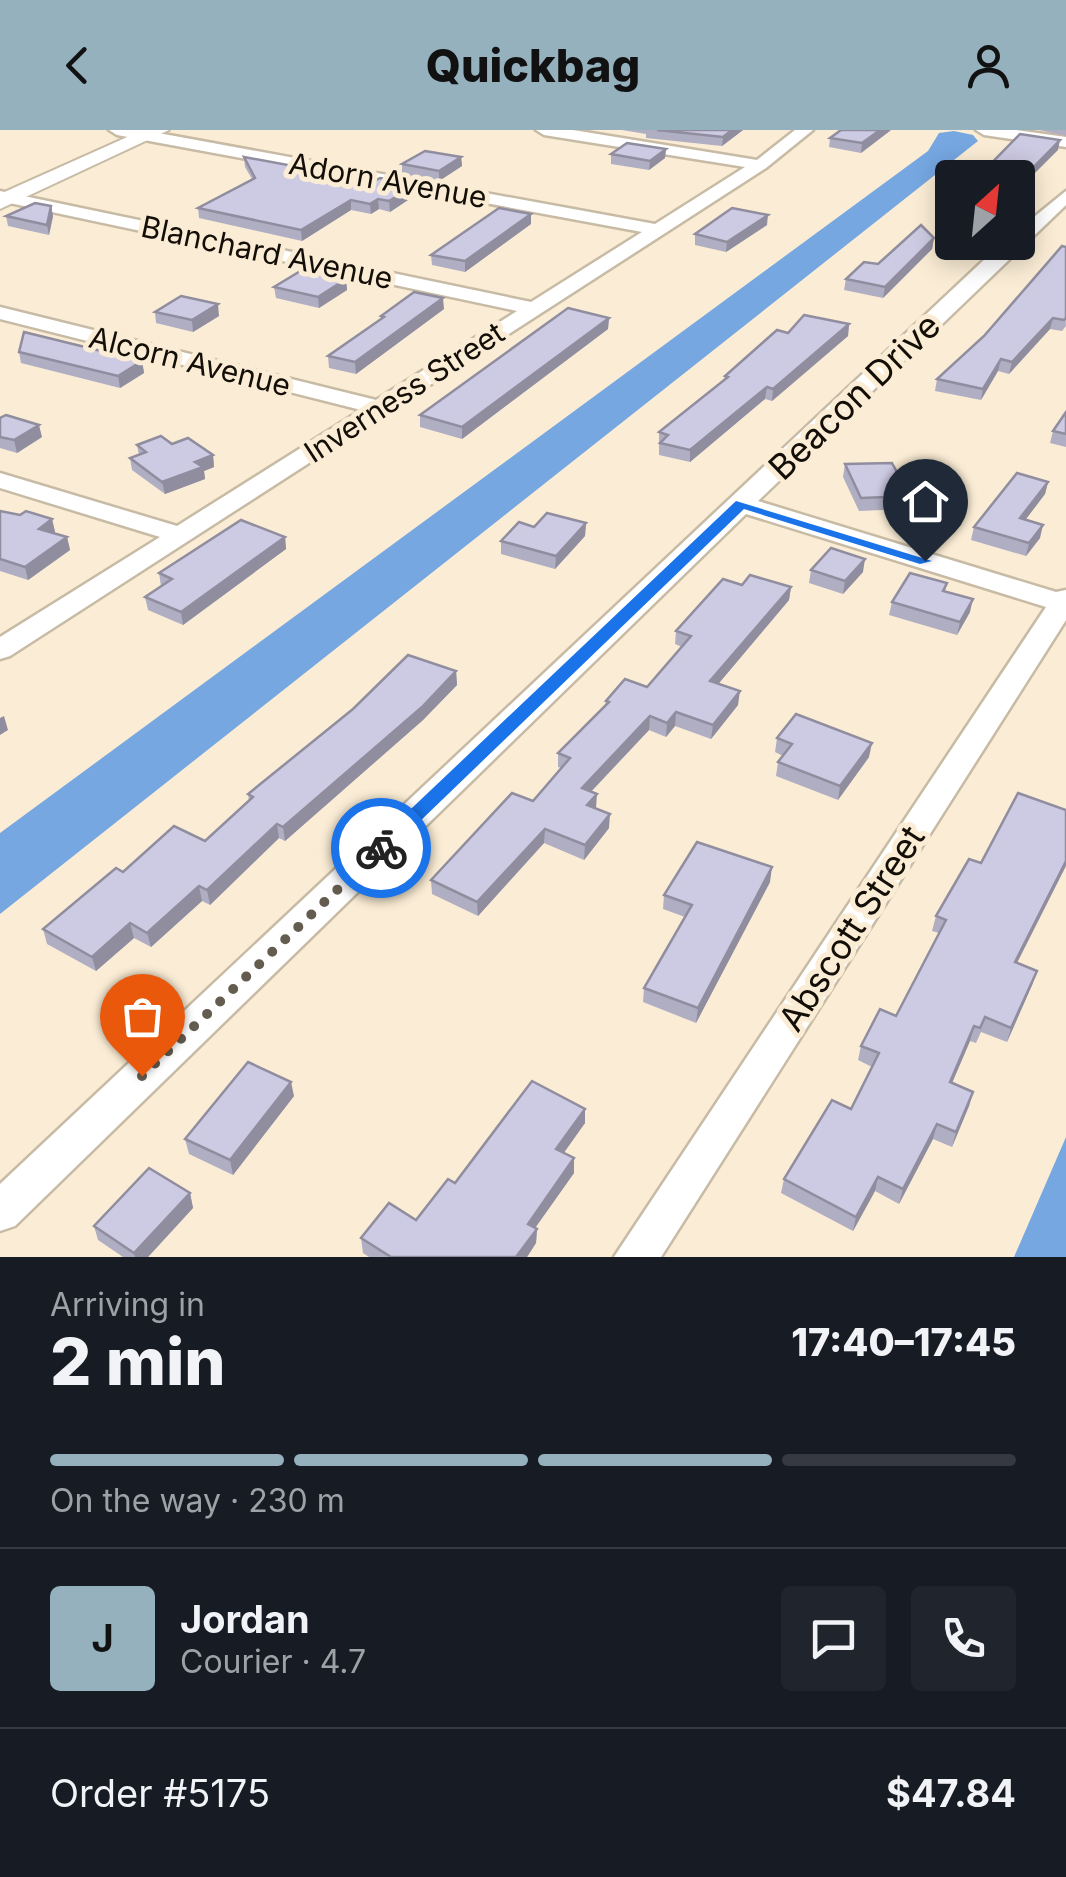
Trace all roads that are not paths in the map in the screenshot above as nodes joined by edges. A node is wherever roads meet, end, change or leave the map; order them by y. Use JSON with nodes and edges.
{"nodes":[{"id":1,"x":117,"y":130,"type":"edge"},
{"id":2,"x":544,"y":130,"type":"edge"},
{"id":3,"x":806,"y":130,"type":"edge"},
{"id":4,"x":984,"y":130,"type":"edge"},
{"id":5,"x":153,"y":133,"type":"edge"},
{"id":6,"x":1066,"y":142,"type":"edge"},
{"id":7,"x":760,"y":165,"type":"junction"},
{"id":8,"x":1066,"y":196,"type":"edge"},
{"id":9,"x":3,"y":198,"type":"edge"},
{"id":10,"x":1046,"y":212,"type":"junction"},
{"id":11,"x":1066,"y":216,"type":"edge"},
{"id":12,"x":1035,"y":223,"type":"edge"},
{"id":13,"x":658,"y":230,"type":"junction"},
{"id":14,"x":996,"y":260,"type":"edge"},
{"id":15,"x":534,"y":309,"type":"junction"},
{"id":16,"x":0,"y":313,"type":"edge"},
{"id":17,"x":380,"y":408,"type":"junction"},
{"id":18,"x":0,"y":480,"type":"edge"},
{"id":19,"x":741,"y":504,"type":"junction"},
{"id":20,"x":180,"y":535,"type":"junction"},
{"id":21,"x":1065,"y":602,"type":"edge"},
{"id":22,"x":0,"y":650,"type":"edge"},
{"id":23,"x":0,"y":1212,"type":"edge"},
{"id":24,"x":636,"y":1257,"type":"edge"}],
"edges":[{"from":1,"to":5,"type":"street","name":"Adorn Avenue"},
{"from":2,"to":7,"type":"street"},
{"from":3,"to":7,"type":"street","name":"Inverness Street"},
{"from":4,"to":6,"type":"street"},
{"from":5,"to":9,"type":"street"},
{"from":5,"to":13,"type":"street","name":"Adorn Avenue"},
{"from":7,"to":13,"type":"street","name":"Inverness Street"},
{"from":8,"to":10,"type":"street","name":"Beacon Drive"},
{"from":9,"to":15,"type":"street","name":"Blanchard Avenue"},
{"from":10,"to":11,"type":"street"},
{"from":10,"to":12,"type":"street","name":"Beacon Drive"},
{"from":13,"to":15,"type":"street","name":"Inverness Street"},
{"from":14,"to":19,"type":"street","name":"Beacon Drive"},
{"from":15,"to":17,"type":"street","name":"Inverness Street"},
{"from":16,"to":17,"type":"street","name":"Alcorn Avenue"},
{"from":17,"to":20,"type":"street","name":"Inverness Street"},
{"from":18,"to":20,"type":"street"},
{"from":19,"to":21,"type":"street"},
{"from":19,"to":23,"type":"street","name":"Beacon Drive"},
{"from":20,"to":22,"type":"street","name":"Inverness Street"},
{"from":21,"to":24,"type":"street","name":"Abscott Street"}]}
